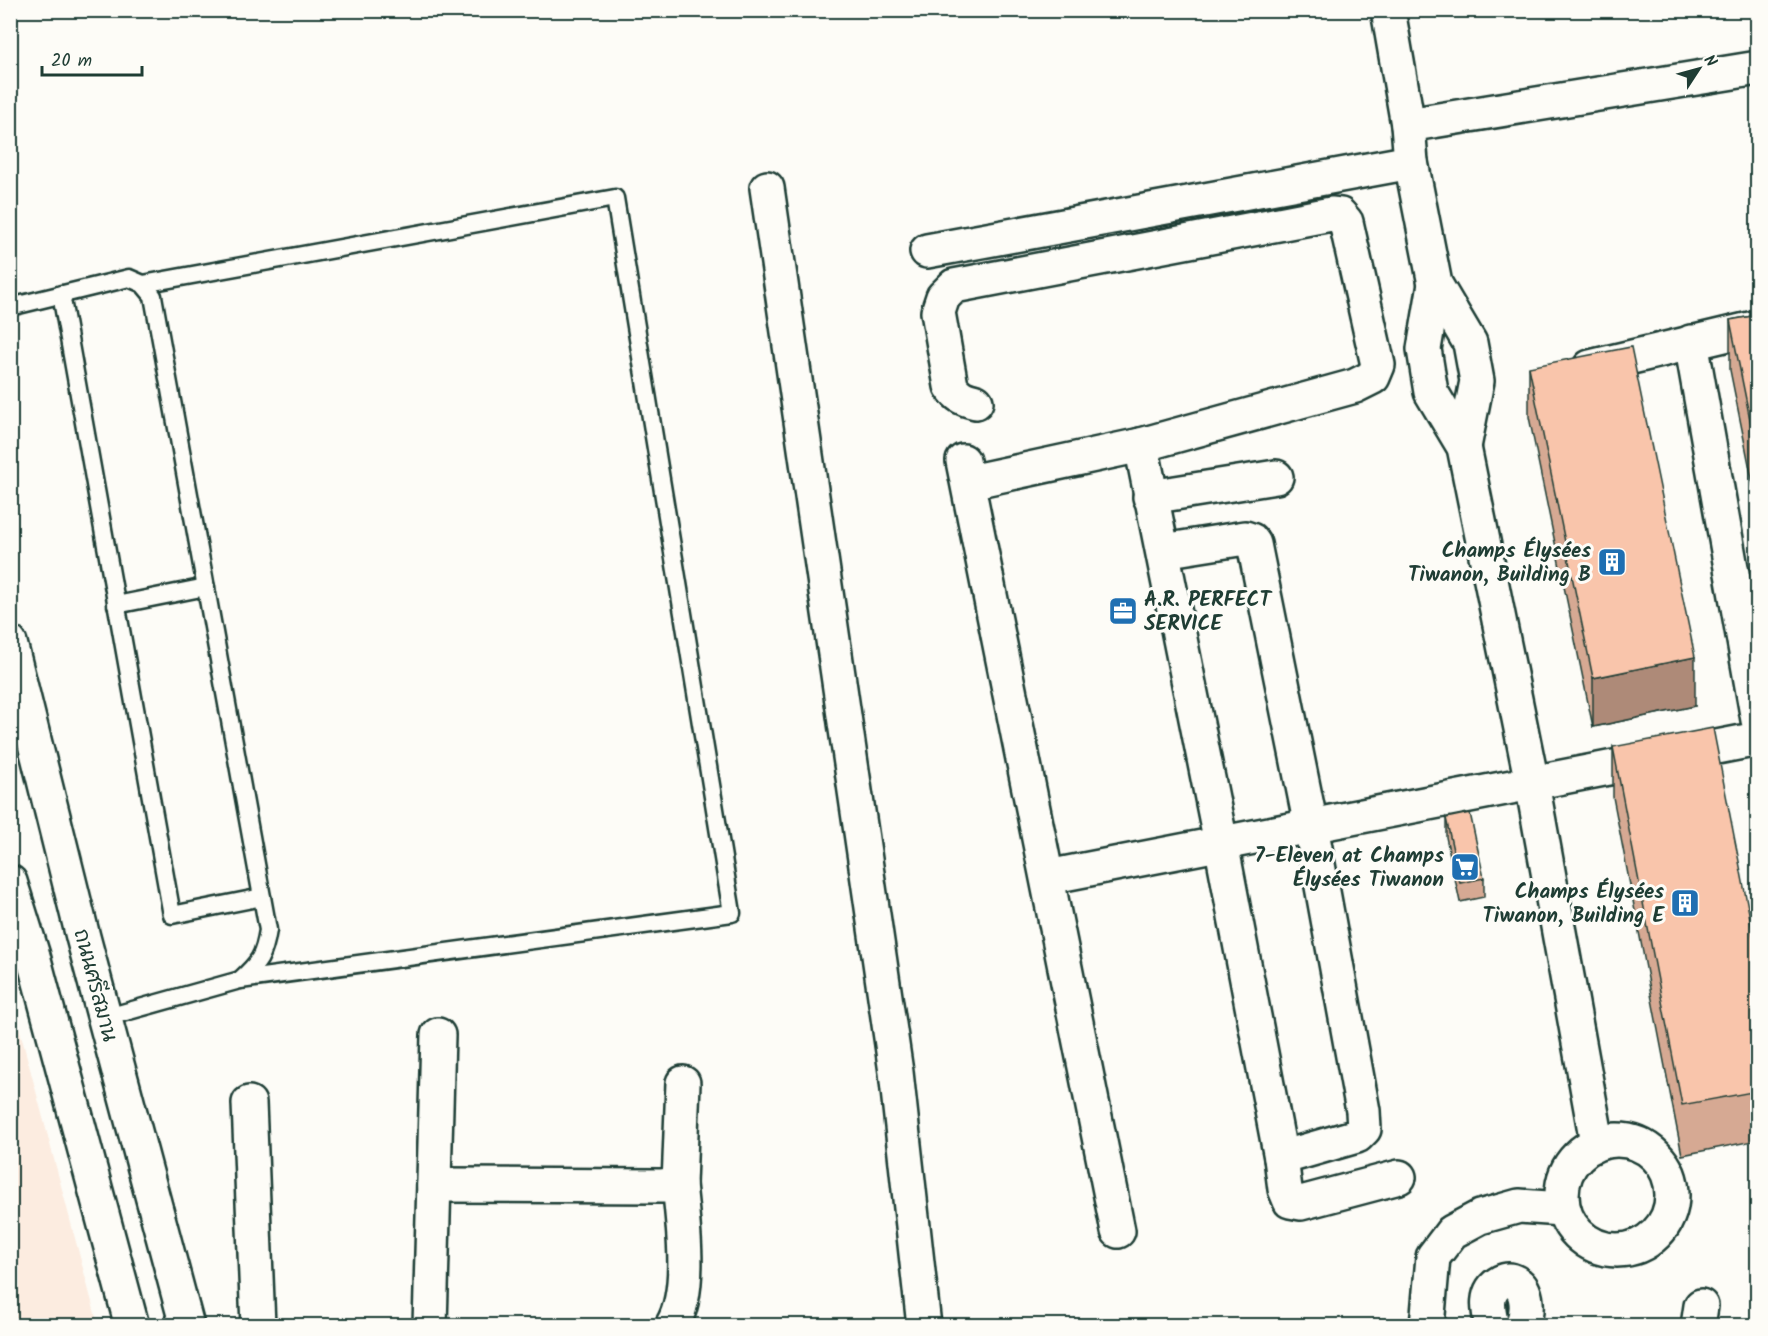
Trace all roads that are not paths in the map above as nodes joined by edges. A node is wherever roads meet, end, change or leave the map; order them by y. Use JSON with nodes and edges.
{"nodes":[{"id":1,"x":1388,"y":10,"type":"edge"},
{"id":2,"x":1758,"y":68,"type":"edge"},
{"id":3,"x":1408,"y":125,"type":"junction"},
{"id":4,"x":1411,"y":162,"type":"junction"},
{"id":5,"x":767,"y":188,"type":"dead end"},
{"id":6,"x":927,"y":250,"type":"dead end"},
{"id":7,"x":143,"y":284,"type":"junction"},
{"id":8,"x":1435,"y":284,"type":"junction"},
{"id":9,"x":61,"y":294,"type":"junction"},
{"id":10,"x":10,"y":307,"type":"edge"},
{"id":11,"x":1758,"y":327,"type":"edge"},
{"id":12,"x":1691,"y":342,"type":"junction"},
{"id":13,"x":1565,"y":373,"type":"edge"},
{"id":14,"x":976,"y":402,"type":"dead end"},
{"id":15,"x":1141,"y":445,"type":"junction"},
{"id":16,"x":1464,"y":447,"type":"junction"},
{"id":17,"x":1276,"y":477,"type":"dead end"},
{"id":18,"x":1150,"y":497,"type":"junction"},
{"id":19,"x":1163,"y":551,"type":"junction"},
{"id":20,"x":206,"y":587,"type":"junction"},
{"id":21,"x":116,"y":605,"type":"junction"},
{"id":22,"x":10,"y":643,"type":"edge"},
{"id":23,"x":1758,"y":720,"type":"edge"},
{"id":24,"x":1758,"y":739,"type":"edge"},
{"id":25,"x":1532,"y":783,"type":"junction"},
{"id":26,"x":1311,"y":826,"type":"junction"},
{"id":27,"x":1221,"y":843,"type":"junction"},
{"id":28,"x":1048,"y":877,"type":"junction"},
{"id":29,"x":10,"y":882,"type":"edge"},
{"id":30,"x":262,"y":897,"type":"junction"},
{"id":31,"x":22,"y":957,"type":"edge"},
{"id":32,"x":240,"y":980,"type":"junction"},
{"id":33,"x":104,"y":1018,"type":"junction"},
{"id":34,"x":438,"y":1035,"type":"dead end"},
{"id":35,"x":683,"y":1083,"type":"dead end"},
{"id":36,"x":249,"y":1103,"type":"dead end"},
{"id":37,"x":1597,"y":1142,"type":"junction"},
{"id":38,"x":1281,"y":1158,"type":"junction"},
{"id":39,"x":1399,"y":1177,"type":"dead end"},
{"id":40,"x":679,"y":1184,"type":"junction"},
{"id":41,"x":434,"y":1185,"type":"junction"},
{"id":42,"x":1562,"y":1209,"type":"junction"},
{"id":43,"x":1118,"y":1231,"type":"dead end"},
{"id":44,"x":132,"y":1326,"type":"edge"},
{"id":45,"x":187,"y":1326,"type":"edge"},
{"id":46,"x":258,"y":1326,"type":"edge"},
{"id":47,"x":430,"y":1326,"type":"edge"},
{"id":48,"x":672,"y":1326,"type":"edge"},
{"id":49,"x":924,"y":1326,"type":"edge"},
{"id":50,"x":1427,"y":1326,"type":"edge"},
{"id":51,"x":1492,"y":1326,"type":"edge"},
{"id":52,"x":1522,"y":1326,"type":"edge"}],
"edges":[{"from":1,"to":3,"type":"street"},
{"from":2,"to":3,"type":"street"},
{"from":3,"to":4,"type":"street"},
{"from":4,"to":6,"type":"street"},
{"from":4,"to":8,"type":"street"},
{"from":5,"to":49,"type":"street"},
{"from":7,"to":9,"type":"lane"},
{"from":7,"to":20,"type":"lane"},
{"from":7,"to":32,"type":"lane"},
{"from":8,"to":16,"type":"street"},
{"from":8,"to":16,"type":"street"},
{"from":9,"to":10,"type":"lane"},
{"from":9,"to":21,"type":"lane"},
{"from":11,"to":12,"type":"street"},
{"from":12,"to":13,"type":"street"},
{"from":12,"to":23,"type":"street"},
{"from":14,"to":15,"type":"street"},
{"from":15,"to":18,"type":"street"},
{"from":15,"to":28,"type":"street"},
{"from":16,"to":25,"type":"street"},
{"from":17,"to":18,"type":"street"},
{"from":18,"to":19,"type":"street"},
{"from":19,"to":26,"type":"street"},
{"from":19,"to":27,"type":"street"},
{"from":20,"to":21,"type":"lane"},
{"from":20,"to":30,"type":"lane"},
{"from":21,"to":30,"type":"lane"},
{"from":22,"to":33,"type":"street","name":"ถนนศรีสมาน"},
{"from":24,"to":25,"type":"street"},
{"from":25,"to":26,"type":"street"},
{"from":25,"to":37,"type":"street"},
{"from":26,"to":27,"type":"street"},
{"from":26,"to":38,"type":"street"},
{"from":27,"to":28,"type":"street"},
{"from":27,"to":38,"type":"street"},
{"from":28,"to":43,"type":"street"},
{"from":29,"to":31,"type":"street"},
{"from":30,"to":32,"type":"lane"},
{"from":31,"to":44,"type":"street"},
{"from":32,"to":33,"type":"lane"},
{"from":33,"to":45,"type":"street","name":"ถนนศรีสมาน"},
{"from":34,"to":41,"type":"street"},
{"from":35,"to":40,"type":"street"},
{"from":36,"to":46,"type":"street"},
{"from":37,"to":42,"type":"street"},
{"from":37,"to":42,"type":"street"},
{"from":38,"to":39,"type":"street"},
{"from":40,"to":41,"type":"street"},
{"from":40,"to":48,"type":"street"},
{"from":41,"to":47,"type":"street"},
{"from":42,"to":50,"type":"street"},
{"from":51,"to":52,"type":"street"}]}
